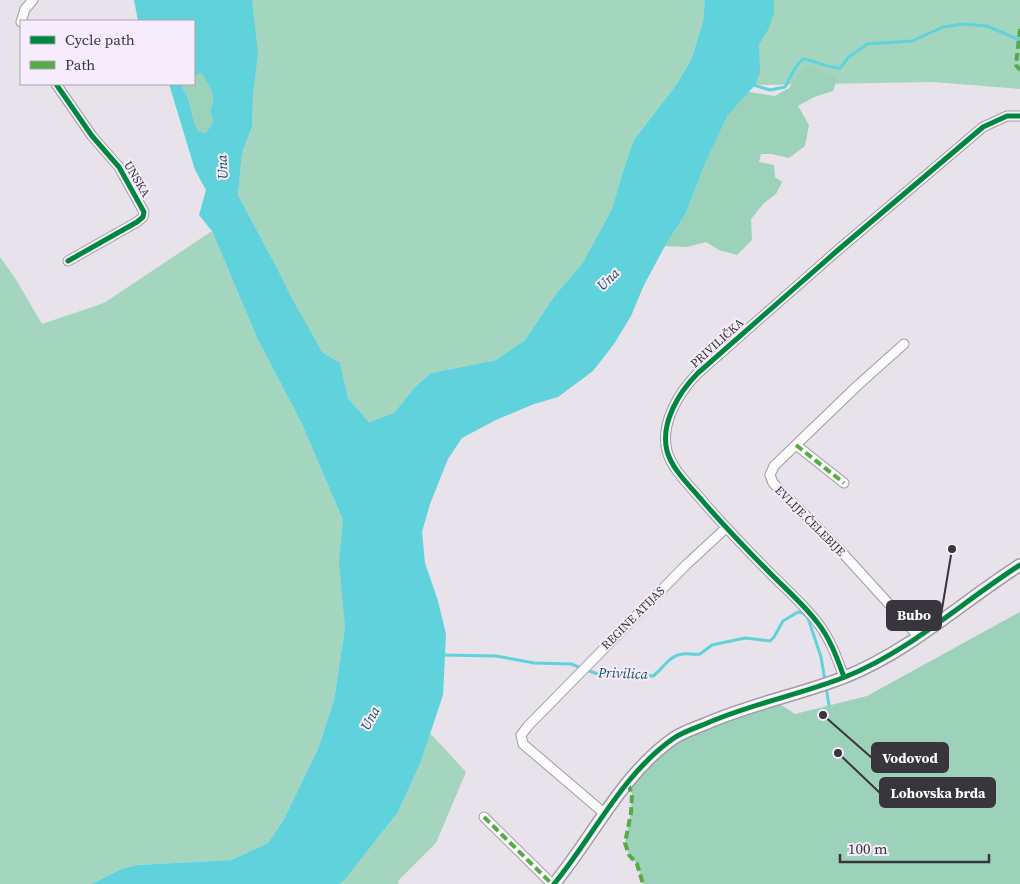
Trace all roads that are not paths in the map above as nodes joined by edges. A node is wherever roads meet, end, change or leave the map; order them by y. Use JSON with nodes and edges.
{"nodes":[{"id":1,"x":33,"y":0,"type":"edge"},
{"id":2,"x":22,"y":20,"type":"edge"},
{"id":3,"x":57,"y":85,"type":"edge"},
{"id":4,"x":1020,"y":116,"type":"edge"},
{"id":5,"x":68,"y":261,"type":"dead end"},
{"id":6,"x":904,"y":344,"type":"dead end"},
{"id":7,"x":796,"y":445,"type":"junction"},
{"id":8,"x":844,"y":483,"type":"dead end"},
{"id":9,"x":726,"y":528,"type":"junction"},
{"id":10,"x":1020,"y":565,"type":"edge"},
{"id":11,"x":919,"y":637,"type":"junction"},
{"id":12,"x":844,"y":677,"type":"junction"},
{"id":13,"x":604,"y":813,"type":"junction"},
{"id":14,"x":484,"y":817,"type":"dead end"},
{"id":15,"x":553,"y":884,"type":"edge"}],
"edges":[{"from":1,"to":2,"type":"street"},
{"from":3,"to":5,"type":"street","name":"UNSKA"},
{"from":4,"to":9,"type":"street","name":"PRIVILIČKA"},
{"from":6,"to":7,"type":"street","name":"EVLIJE ČELEBIJE"},
{"from":7,"to":8,"type":"street"},
{"from":7,"to":11,"type":"street","name":"EVLIJE ČELEBIJE"},
{"from":9,"to":12,"type":"street","name":"PRIVILIČKA"},
{"from":9,"to":13,"type":"street","name":"REGINE ATIJAS"},
{"from":10,"to":11,"type":"street"},
{"from":11,"to":12,"type":"street"},
{"from":12,"to":13,"type":"street"},
{"from":13,"to":15,"type":"street"},
{"from":14,"to":15,"type":"street"}]}
